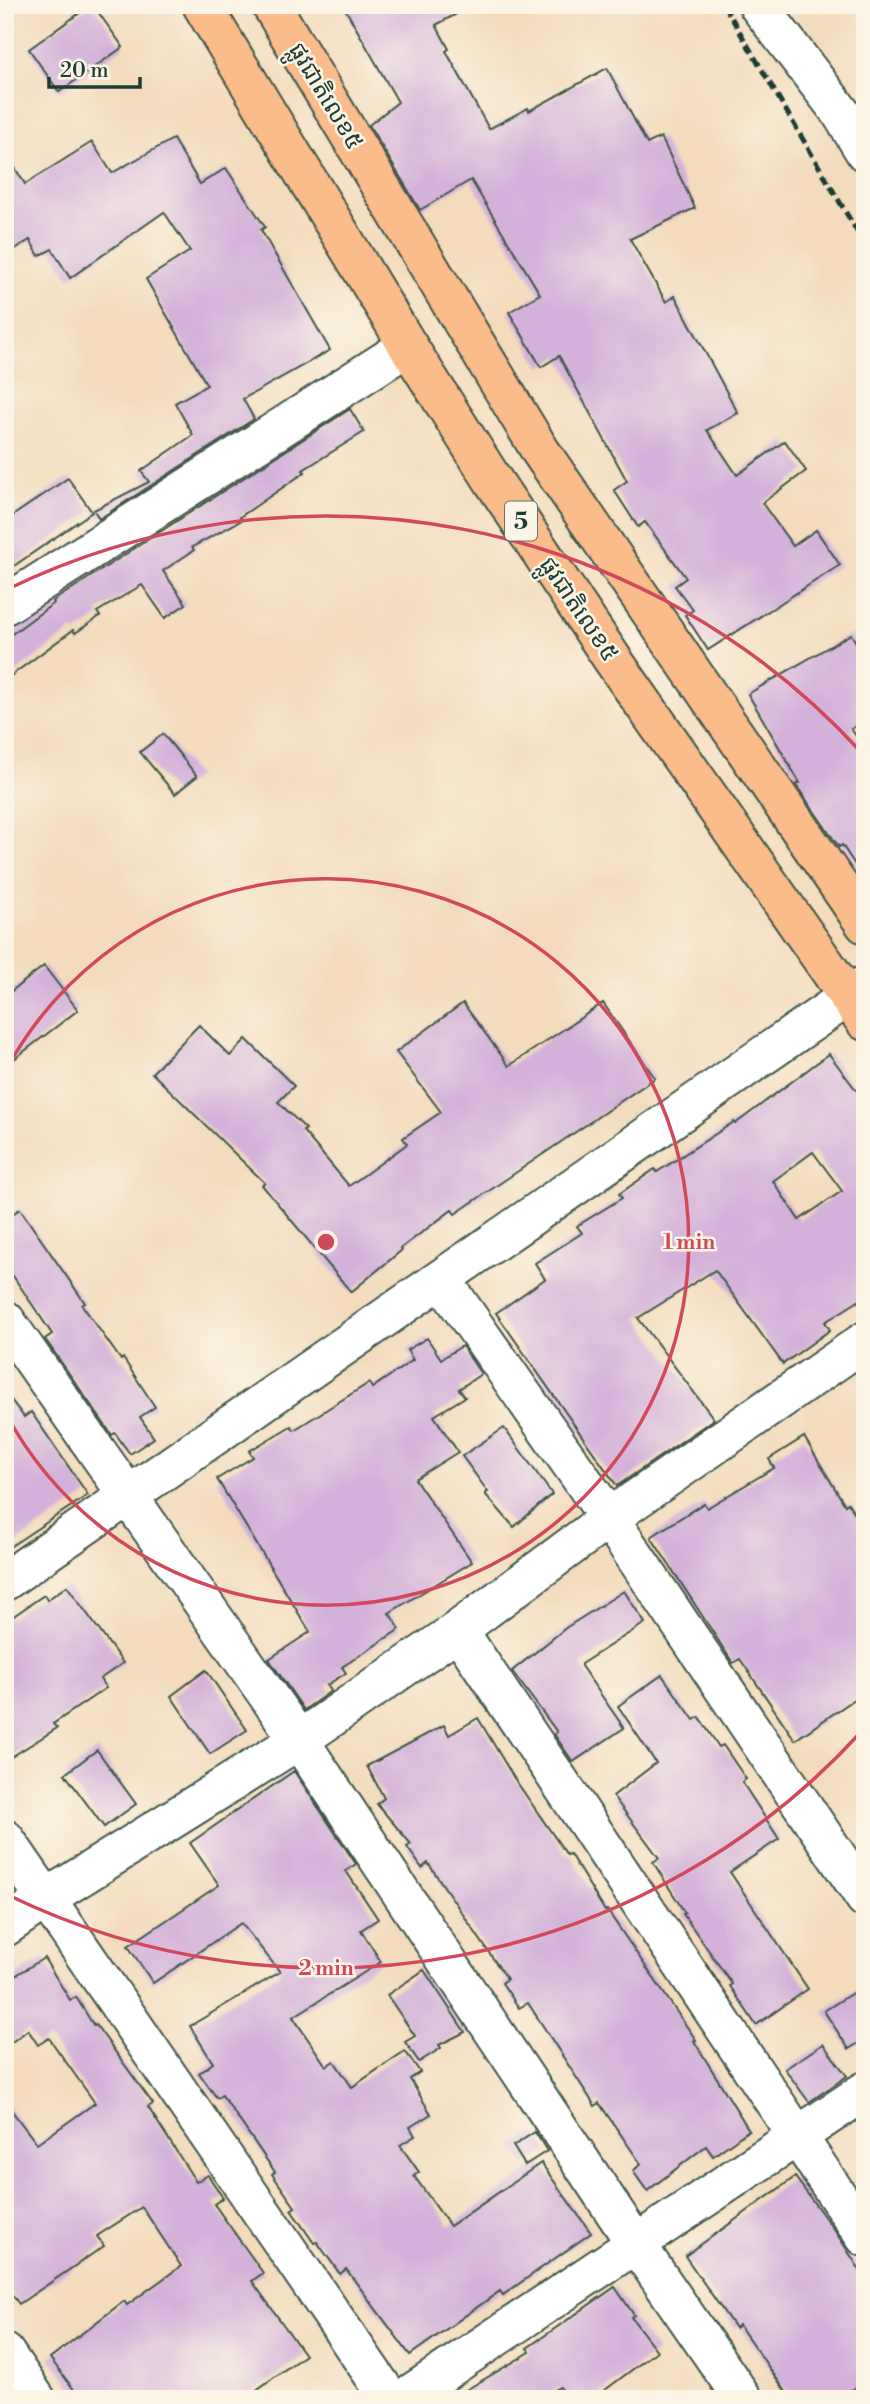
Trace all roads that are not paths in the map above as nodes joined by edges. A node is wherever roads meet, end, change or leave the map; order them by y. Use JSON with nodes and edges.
{"nodes":[{"id":1,"x":202,"y":5,"type":"edge"},
{"id":2,"x":271,"y":5,"type":"edge"},
{"id":3,"x":758,"y":5,"type":"edge"},
{"id":4,"x":853,"y":107,"type":"edge"},
{"id":5,"x":865,"y":152,"type":"edge"},
{"id":6,"x":408,"y":346,"type":"junction"},
{"id":7,"x":5,"y":605,"type":"edge"},
{"id":8,"x":865,"y":924,"type":"edge"},
{"id":9,"x":859,"y":1001,"type":"edge"},
{"id":10,"x":442,"y":1280,"type":"junction"},
{"id":11,"x":5,"y":1320,"type":"edge"},
{"id":12,"x":865,"y":1341,"type":"edge"},
{"id":13,"x":128,"y":1496,"type":"junction"},
{"id":14,"x":609,"y":1518,"type":"junction"},
{"id":15,"x":5,"y":1581,"type":"edge"},
{"id":16,"x":458,"y":1630,"type":"junction"},
{"id":17,"x":299,"y":1740,"type":"junction"},
{"id":18,"x":5,"y":1839,"type":"edge"},
{"id":19,"x":865,"y":1898,"type":"edge"},
{"id":20,"x":45,"y":1899,"type":"junction"},
{"id":21,"x":5,"y":1927,"type":"edge"},
{"id":22,"x":865,"y":2091,"type":"edge"},
{"id":23,"x":797,"y":2136,"type":"junction"},
{"id":24,"x":865,"y":2237,"type":"edge"},
{"id":25,"x":636,"y":2244,"type":"junction"},
{"id":26,"x":5,"y":2353,"type":"edge"},
{"id":27,"x":37,"y":2399,"type":"edge"},
{"id":28,"x":390,"y":2399,"type":"edge"},
{"id":29,"x":403,"y":2399,"type":"edge"},
{"id":30,"x":743,"y":2399,"type":"edge"}],
"edges":[{"from":1,"to":6,"type":"highway","name":"ផ្លូវជាតិលេខ៥","number":"5"},
{"from":2,"to":8,"type":"highway","name":"ផ្លូវជាតិលេខ៥","number":"5"},
{"from":3,"to":4,"type":"street"},
{"from":4,"to":5,"type":"street"},
{"from":6,"to":7,"type":"street"},
{"from":6,"to":9,"type":"highway","name":"ផ្លូវជាតិលេខ៥","number":"5"},
{"from":9,"to":10,"type":"street"},
{"from":10,"to":13,"type":"street"},
{"from":10,"to":14,"type":"street"},
{"from":11,"to":13,"type":"street"},
{"from":12,"to":14,"type":"street"},
{"from":13,"to":15,"type":"street"},
{"from":13,"to":17,"type":"street"},
{"from":14,"to":16,"type":"street"},
{"from":14,"to":19,"type":"street"},
{"from":16,"to":17,"type":"street"},
{"from":16,"to":23,"type":"street"},
{"from":17,"to":20,"type":"street"},
{"from":17,"to":25,"type":"street"},
{"from":18,"to":20,"type":"street"},
{"from":20,"to":21,"type":"street"},
{"from":20,"to":28,"type":"street"},
{"from":22,"to":23,"type":"street"},
{"from":23,"to":24,"type":"street"},
{"from":23,"to":25,"type":"street"},
{"from":25,"to":29,"type":"street"},
{"from":25,"to":30,"type":"street"},
{"from":26,"to":27,"type":"street"}]}
